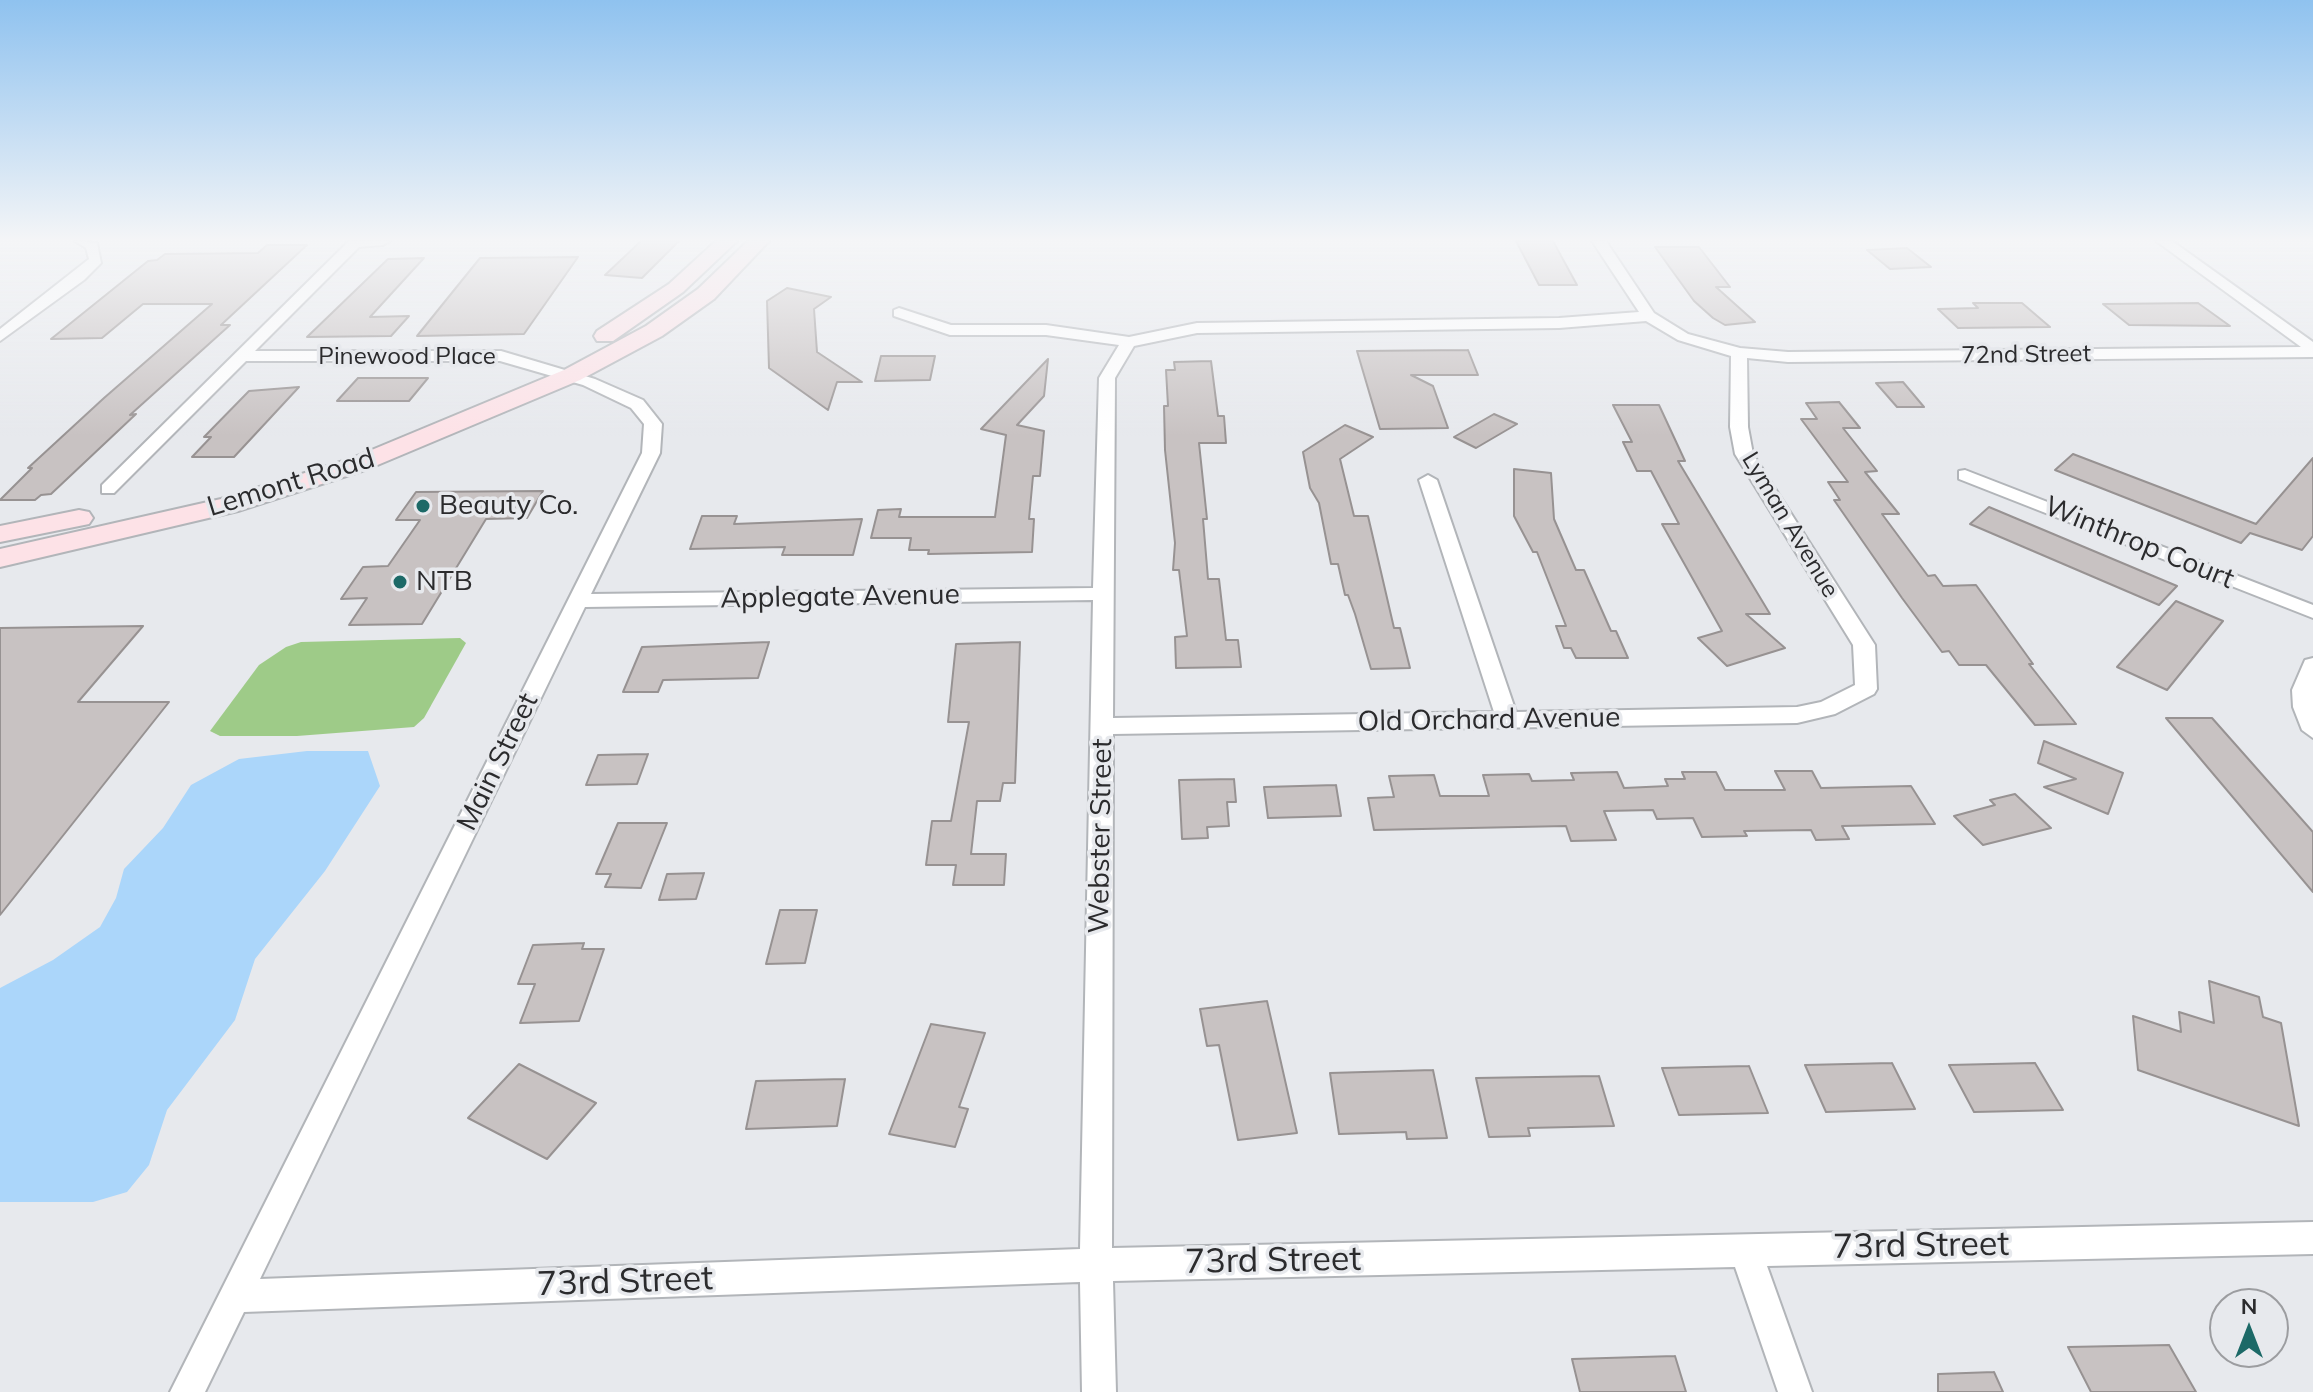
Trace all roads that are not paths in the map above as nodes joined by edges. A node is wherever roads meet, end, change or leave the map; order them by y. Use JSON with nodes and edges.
{"nodes":[{"id":1,"x":40,"y":306,"type":"edge"},
{"id":2,"x":291,"y":306,"type":"edge"},
{"id":3,"x":651,"y":306,"type":"edge"},
{"id":4,"x":689,"y":306,"type":"edge"},
{"id":5,"x":1642,"y":306,"type":"edge"},
{"id":6,"x":2252,"y":306,"type":"edge"},
{"id":7,"x":899,"y":313,"type":"dead end"},
{"id":8,"x":1649,"y":316,"type":"junction"},
{"id":9,"x":0,"y":336,"type":"edge"},
{"id":10,"x":1129,"y":342,"type":"junction"},
{"id":11,"x":2313,"y":350,"type":"edge"},
{"id":12,"x":1739,"y":353,"type":"junction"},
{"id":13,"x":240,"y":356,"type":"junction"},
{"id":14,"x":559,"y":372,"type":"junction"},
{"id":15,"x":1965,"y":475,"type":"dead end"},
{"id":16,"x":1428,"y":480,"type":"dead end"},
{"id":17,"x":108,"y":489,"type":"dead end"},
{"id":18,"x":0,"y":534,"type":"edge"},
{"id":19,"x":0,"y":558,"type":"edge"},
{"id":20,"x":1103,"y":594,"type":"junction"},
{"id":21,"x":577,"y":601,"type":"junction"},
{"id":22,"x":2313,"y":612,"type":"edge"},
{"id":23,"x":2313,"y":665,"type":"edge"},
{"id":24,"x":1866,"y":685,"type":"joint"},
{"id":25,"x":1508,"y":720,"type":"junction"},
{"id":26,"x":1102,"y":726,"type":"junction"},
{"id":27,"x":2313,"y":730,"type":"edge"},
{"id":28,"x":2313,"y":1238,"type":"edge"},
{"id":29,"x":1745,"y":1250,"type":"junction"},
{"id":30,"x":1096,"y":1265,"type":"junction"},
{"id":31,"x":233,"y":1296,"type":"junction"},
{"id":32,"x":187,"y":1392,"type":"edge"},
{"id":33,"x":1099,"y":1392,"type":"edge"},
{"id":34,"x":1795,"y":1392,"type":"edge"}],
"edges":[{"from":1,"to":9,"type":"street"},
{"from":2,"to":13,"type":"street"},
{"from":3,"to":14,"type":"main road"},
{"from":4,"to":14,"type":"main road"},
{"from":5,"to":8,"type":"street"},
{"from":6,"to":11,"type":"street"},
{"from":7,"to":10,"type":"street"},
{"from":8,"to":10,"type":"street"},
{"from":8,"to":12,"type":"street"},
{"from":10,"to":20,"type":"street","name":"Webster Street"},
{"from":11,"to":12,"type":"street","name":"72nd Street"},
{"from":12,"to":24,"type":"street","name":"Lyman Avenue"},
{"from":13,"to":14,"type":"street","name":"Pinewood Place"},
{"from":13,"to":17,"type":"street"},
{"from":14,"to":18,"type":"main road","name":"Lemont Road"},
{"from":14,"to":19,"type":"main road","name":"Lemont Road"},
{"from":14,"to":21,"type":"street","name":"Main Street"},
{"from":15,"to":22,"type":"street","name":"Winthrop Court"},
{"from":16,"to":25,"type":"street"},
{"from":20,"to":21,"type":"street","name":"Applegate Avenue"},
{"from":20,"to":26,"type":"street","name":"Webster Street"},
{"from":21,"to":31,"type":"street","name":"Main Street"},
{"from":23,"to":27,"type":"street"},
{"from":24,"to":25,"type":"street","name":"Old Orchard Avenue"},
{"from":25,"to":26,"type":"street","name":"Old Orchard Avenue"},
{"from":26,"to":30,"type":"street","name":"Webster Street"},
{"from":28,"to":29,"type":"street","name":"73rd Street"},
{"from":29,"to":30,"type":"street","name":"73rd Street"},
{"from":29,"to":34,"type":"street"},
{"from":30,"to":31,"type":"street","name":"73rd Street"},
{"from":30,"to":33,"type":"street","name":"Webster Street"},
{"from":31,"to":32,"type":"street","name":"Main Street"}]}
